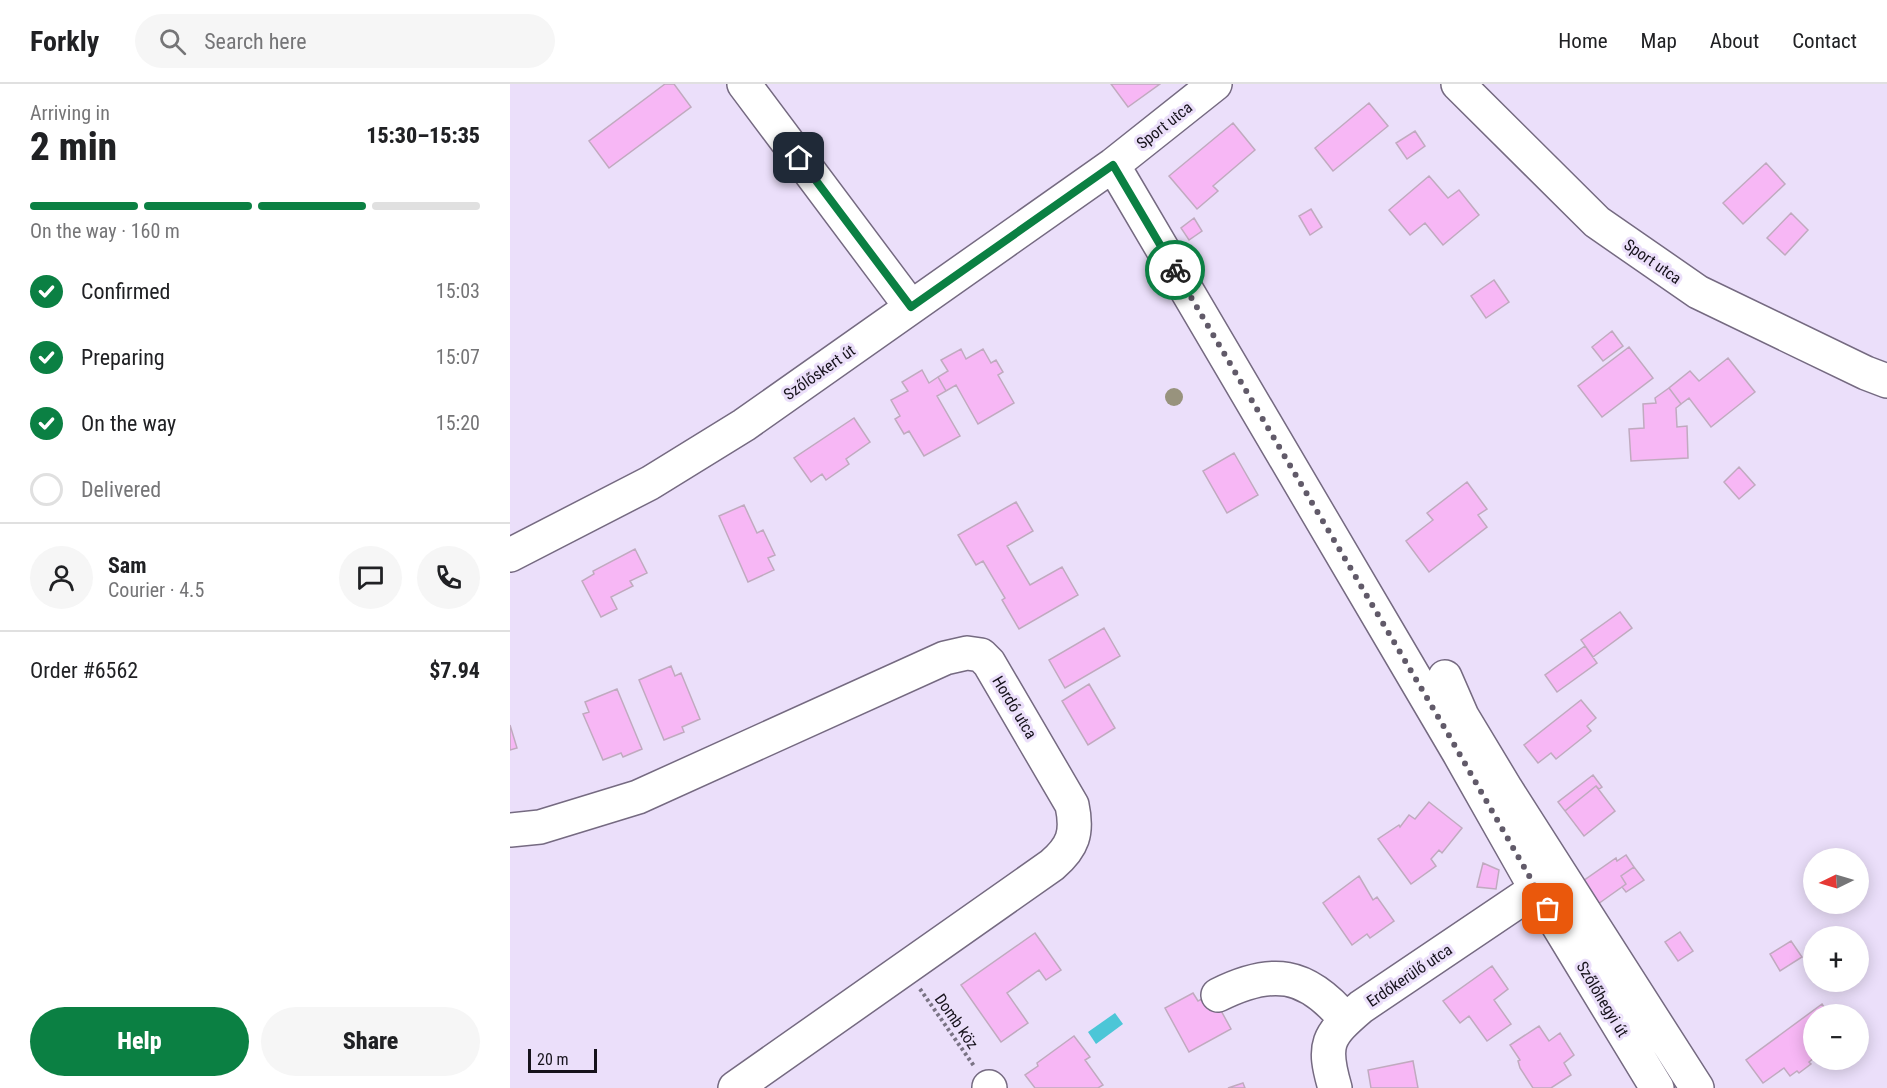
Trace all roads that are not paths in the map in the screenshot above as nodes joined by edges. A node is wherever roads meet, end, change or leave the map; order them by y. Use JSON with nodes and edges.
{"nodes":[{"id":1,"x":744,"y":84,"type":"edge"},
{"id":2,"x":1215,"y":84,"type":"edge"},
{"id":3,"x":1458,"y":84,"type":"edge"},
{"id":4,"x":1113,"y":165,"type":"junction"},
{"id":5,"x":911,"y":307,"type":"junction"},
{"id":6,"x":1887,"y":381,"type":"edge"},
{"id":7,"x":510,"y":555,"type":"edge"},
{"id":8,"x":1445,"y":677,"type":"dead end"},
{"id":9,"x":510,"y":830,"type":"edge"},
{"id":10,"x":1536,"y":889,"type":"junction"},
{"id":11,"x":1218,"y":995,"type":"dead end"},
{"id":12,"x":1346,"y":1020,"type":"junction"},
{"id":13,"x":735,"y":1088,"type":"edge"},
{"id":14,"x":1335,"y":1088,"type":"edge"},
{"id":15,"x":1656,"y":1088,"type":"edge"},
{"id":16,"x":1697,"y":1088,"type":"edge"}],
"edges":[{"from":1,"to":5,"type":"street"},
{"from":2,"to":4,"type":"street","name":"Sport utca"},
{"from":3,"to":6,"type":"street","name":"Sport utca"},
{"from":4,"to":5,"type":"street","name":"Szőlőskert út"},
{"from":4,"to":10,"type":"street","name":"Szőlőhegyi út"},
{"from":5,"to":7,"type":"street","name":"Szőlőskert út"},
{"from":8,"to":16,"type":"street","name":"Szőlőhegyi út"},
{"from":9,"to":13,"type":"street","name":"Hordó utca"},
{"from":10,"to":12,"type":"street","name":"Erdőkerülő utca"},
{"from":10,"to":15,"type":"street","name":"Szőlőhegyi út"},
{"from":11,"to":12,"type":"street"},
{"from":12,"to":14,"type":"street","name":"Erdőkerülő utca"}]}
